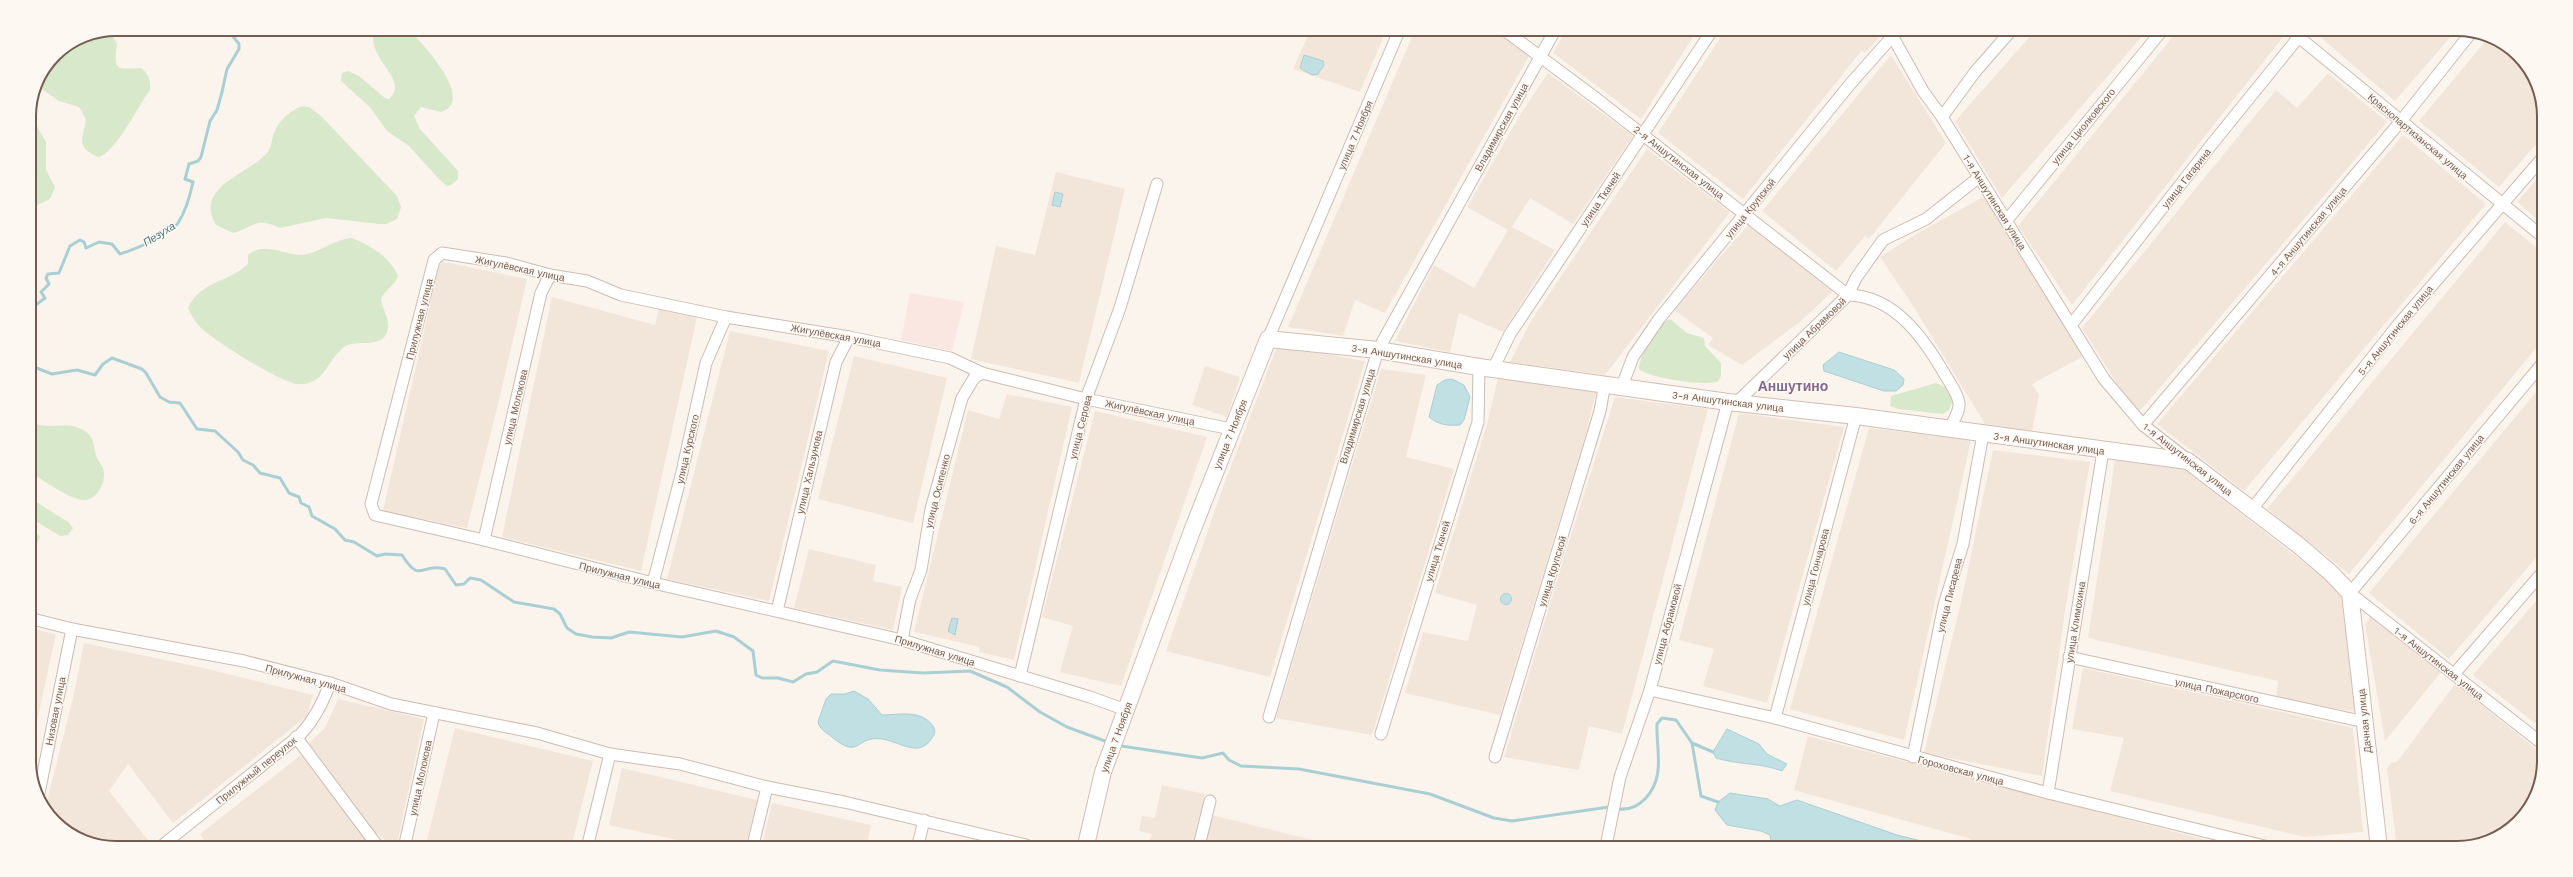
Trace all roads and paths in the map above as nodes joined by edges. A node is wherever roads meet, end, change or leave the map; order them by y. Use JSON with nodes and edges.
{"nodes":[{"id":1,"x":1397,"y":36,"type":"edge"},
{"id":2,"x":1512,"y":36,"type":"edge"},
{"id":3,"x":1552,"y":36,"type":"edge"},
{"id":4,"x":1708,"y":36,"type":"edge"},
{"id":5,"x":1889,"y":36,"type":"edge"},
{"id":6,"x":1891,"y":36,"type":"edge"},
{"id":7,"x":2006,"y":36,"type":"edge"},
{"id":8,"x":2158,"y":36,"type":"edge"},
{"id":9,"x":2298,"y":36,"type":"edge"},
{"id":10,"x":2300,"y":36,"type":"edge"},
{"id":11,"x":2468,"y":37,"type":"edge"},
{"id":12,"x":1540,"y":56,"type":"junction"},
{"id":13,"x":1942,"y":117,"type":"junction"},
{"id":14,"x":2401,"y":121,"type":"junction"},
{"id":15,"x":1642,"y":134,"type":"junction"},
{"id":16,"x":2537,"y":164,"type":"edge"},
{"id":17,"x":1978,"y":178,"type":"junction"},
{"id":18,"x":1157,"y":184,"type":"dead end"},
{"id":19,"x":2501,"y":205,"type":"junction"},
{"id":20,"x":1745,"y":214,"type":"junction"},
{"id":21,"x":2007,"y":220,"type":"junction"},
{"id":22,"x":2537,"y":232,"type":"edge"},
{"id":23,"x":439,"y":254,"type":"joint"},
{"id":24,"x":550,"y":275,"type":"junction"},
{"id":25,"x":1848,"y":295,"type":"junction"},
{"id":26,"x":726,"y":317,"type":"junction"},
{"id":27,"x":2072,"y":324,"type":"junction"},
{"id":28,"x":849,"y":337,"type":"junction"},
{"id":29,"x":1268,"y":339,"type":"junction"},
{"id":30,"x":1378,"y":350,"type":"junction"},
{"id":31,"x":1486,"y":368,"type":"junction"},
{"id":32,"x":2537,"y":370,"type":"edge"},
{"id":33,"x":982,"y":373,"type":"junction"},
{"id":34,"x":1605,"y":383,"type":"junction"},
{"id":35,"x":1622,"y":386,"type":"junction"},
{"id":36,"x":1086,"y":399,"type":"junction"},
{"id":37,"x":1732,"y":402,"type":"junction"},
{"id":38,"x":1856,"y":416,"type":"junction"},
{"id":39,"x":2143,"y":425,"type":"junction"},
{"id":40,"x":1231,"y":429,"type":"junction"},
{"id":41,"x":1949,"y":429,"type":"junction"},
{"id":42,"x":1983,"y":434,"type":"junction"},
{"id":43,"x":2103,"y":451,"type":"junction"},
{"id":44,"x":2188,"y":461,"type":"junction"},
{"id":45,"x":2252,"y":509,"type":"junction"},
{"id":46,"x":484,"y":540,"type":"junction"},
{"id":47,"x":2537,"y":579,"type":"edge"},
{"id":48,"x":653,"y":583,"type":"junction"},
{"id":49,"x":2350,"y":593,"type":"junction"},
{"id":50,"x":777,"y":611,"type":"junction"},
{"id":51,"x":36,"y":620,"type":"edge"},
{"id":52,"x":72,"y":629,"type":"junction"},
{"id":53,"x":902,"y":640,"type":"junction"},
{"id":54,"x":2069,"y":657,"type":"junction"},
{"id":55,"x":2454,"y":674,"type":"junction"},
{"id":56,"x":1020,"y":676,"type":"junction"},
{"id":57,"x":330,"y":683,"type":"junction"},
{"id":58,"x":1650,"y":690,"type":"junction"},
{"id":59,"x":1126,"y":710,"type":"junction"},
{"id":60,"x":434,"y":713,"type":"junction"},
{"id":61,"x":1269,"y":717,"type":"dead end"},
{"id":62,"x":1775,"y":718,"type":"junction"},
{"id":63,"x":2365,"y":722,"type":"junction"},
{"id":64,"x":1381,"y":734,"type":"dead end"},
{"id":65,"x":296,"y":738,"type":"junction"},
{"id":66,"x":2537,"y":740,"type":"edge"},
{"id":67,"x":610,"y":754,"type":"junction"},
{"id":68,"x":1495,"y":757,"type":"dead end"},
{"id":69,"x":1913,"y":757,"type":"junction"},
{"id":70,"x":40,"y":787,"type":"edge"},
{"id":71,"x":767,"y":787,"type":"junction"},
{"id":72,"x":2048,"y":793,"type":"junction"},
{"id":73,"x":1210,"y":802,"type":"dead end"},
{"id":74,"x":924,"y":820,"type":"junction"},
{"id":75,"x":168,"y":841,"type":"edge"},
{"id":76,"x":374,"y":841,"type":"edge"},
{"id":77,"x":406,"y":841,"type":"edge"},
{"id":78,"x":589,"y":841,"type":"edge"},
{"id":79,"x":754,"y":841,"type":"edge"},
{"id":80,"x":919,"y":841,"type":"edge"},
{"id":81,"x":1010,"y":841,"type":"edge"},
{"id":82,"x":1087,"y":841,"type":"edge"},
{"id":83,"x":1200,"y":841,"type":"edge"},
{"id":84,"x":1607,"y":841,"type":"edge"},
{"id":85,"x":2244,"y":841,"type":"edge"},
{"id":86,"x":2378,"y":841,"type":"edge"}],
"edges":[{"from":1,"to":29,"type":"street","name":"улица 7 Ноября"},
{"from":2,"to":12,"type":"street","name":"2-я Аншутинская улица"},
{"from":3,"to":12,"type":"street","name":"Владимирская улица"},
{"from":4,"to":15,"type":"street","name":"улица Ткачей"},
{"from":5,"to":20,"type":"street","name":"улица Крупской"},
{"from":6,"to":13,"type":"street","name":"1-я Аншутинская улица"},
{"from":7,"to":13,"type":"street"},
{"from":8,"to":21,"type":"street","name":"улица Циолковского"},
{"from":9,"to":27,"type":"street","name":"улица Гагарина"},
{"from":10,"to":14,"type":"street","name":"Краснопартизанская улица"},
{"from":11,"to":14,"type":"street","name":"4-я Аншутинская улица"},
{"from":12,"to":15,"type":"street","name":"2-я Аншутинская улица"},
{"from":12,"to":30,"type":"street","name":"Владимирская улица"},
{"from":13,"to":17,"type":"street","name":"1-я Аншутинская улица"},
{"from":14,"to":19,"type":"street","name":"Краснопартизанская улица"},
{"from":14,"to":39,"type":"street","name":"4-я Аншутинская улица"},
{"from":15,"to":20,"type":"street","name":"2-я Аншутинская улица"},
{"from":15,"to":31,"type":"street","name":"улица Ткачей"},
{"from":16,"to":19,"type":"street","name":"5-я Аншутинская улица"},
{"from":17,"to":21,"type":"street","name":"1-я Аншутинская улица"},
{"from":17,"to":25,"type":"street","name":"улица Абрамовой"},
{"from":18,"to":36,"type":"street","name":"улица Серова"},
{"from":19,"to":22,"type":"street","name":"Краснопартизанская улица"},
{"from":19,"to":45,"type":"street","name":"5-я Аншутинская улица"},
{"from":20,"to":25,"type":"street","name":"2-я Аншутинская улица"},
{"from":20,"to":35,"type":"street","name":"улица Крупской"},
{"from":21,"to":27,"type":"street","name":"1-я Аншутинская улица"},
{"from":23,"to":24,"type":"street","name":"Жигулёвская улица"},
{"from":23,"to":46,"type":"street","name":"Прилужная улица"},
{"from":24,"to":26,"type":"street","name":"Жигулёвская улица"},
{"from":24,"to":46,"type":"street","name":"улица Молокова"},
{"from":25,"to":37,"type":"street","name":"улица Абрамовой"},
{"from":25,"to":41,"type":"street"},
{"from":26,"to":28,"type":"street","name":"Жигулёвская улица"},
{"from":26,"to":48,"type":"street","name":"улица Курского"},
{"from":27,"to":39,"type":"street","name":"1-я Аншутинская улица"},
{"from":28,"to":33,"type":"street","name":"Жигулёвская улица"},
{"from":28,"to":50,"type":"street","name":"улица Хальзунова"},
{"from":29,"to":30,"type":"street","name":"3-я Аншутинская улица"},
{"from":29,"to":40,"type":"street","name":"улица 7 Ноября"},
{"from":30,"to":31,"type":"street","name":"3-я Аншутинская улица"},
{"from":30,"to":61,"type":"street","name":"Владимирская улица"},
{"from":31,"to":34,"type":"street","name":"3-я Аншутинская улица"},
{"from":31,"to":64,"type":"street","name":"улица Ткачей"},
{"from":32,"to":49,"type":"street","name":"6-я Аншутинская улица"},
{"from":33,"to":36,"type":"street","name":"Жигулёвская улица"},
{"from":33,"to":53,"type":"street","name":"улица Осипенко"},
{"from":34,"to":35,"type":"street","name":"3-я Аншутинская улица"},
{"from":34,"to":68,"type":"street","name":"улица Крупской"},
{"from":35,"to":37,"type":"street","name":"3-я Аншутинская улица"},
{"from":36,"to":40,"type":"street","name":"Жигулёвская улица"},
{"from":36,"to":56,"type":"street","name":"улица Серова"},
{"from":37,"to":38,"type":"street","name":"3-я Аншутинская улица"},
{"from":37,"to":58,"type":"street","name":"улица Абрамовой"},
{"from":38,"to":41,"type":"street","name":"3-я Аншутинская улица"},
{"from":38,"to":62,"type":"street","name":"улица Гончарова"},
{"from":39,"to":44,"type":"street","name":"1-я Аншутинская улица"},
{"from":40,"to":59,"type":"street","name":"улица 7 Ноября"},
{"from":41,"to":42,"type":"street","name":"3-я Аншутинская улица"},
{"from":42,"to":43,"type":"street","name":"3-я Аншутинская улица"},
{"from":42,"to":69,"type":"street","name":"улица Писарева"},
{"from":43,"to":44,"type":"street","name":"3-я Аншутинская улица"},
{"from":43,"to":54,"type":"street","name":"улица Климохина"},
{"from":44,"to":45,"type":"street","name":"1-я Аншутинская улица"},
{"from":45,"to":49,"type":"street","name":"1-я Аншутинская улица"},
{"from":46,"to":48,"type":"street","name":"Прилужная улица"},
{"from":47,"to":55,"type":"street"},
{"from":48,"to":50,"type":"street","name":"Прилужная улица"},
{"from":49,"to":55,"type":"street","name":"1-я Аншутинская улица"},
{"from":49,"to":63,"type":"street","name":"Дачная улица"},
{"from":50,"to":53,"type":"street","name":"Прилужная улица"},
{"from":51,"to":52,"type":"street","name":"Прилужная улица"},
{"from":52,"to":57,"type":"street","name":"Прилужная улица"},
{"from":52,"to":70,"type":"street","name":"Низовая улица"},
{"from":53,"to":56,"type":"street","name":"Прилужная улица"},
{"from":54,"to":63,"type":"street","name":"улица Пожарского"},
{"from":54,"to":72,"type":"street","name":"улица Климохина"},
{"from":55,"to":66,"type":"street","name":"1-я Аншутинская улица"},
{"from":56,"to":59,"type":"street","name":"Прилужная улица"},
{"from":57,"to":60,"type":"street","name":"Прилужная улица"},
{"from":57,"to":65,"type":"street","name":"Прилужный переулок"},
{"from":58,"to":62,"type":"street","name":"Гороховская улица"},
{"from":58,"to":84,"type":"street","name":"улица Абрамовой"},
{"from":59,"to":82,"type":"street","name":"улица 7 Ноября"},
{"from":60,"to":67,"type":"street","name":"Прилужная улица"},
{"from":60,"to":77,"type":"street","name":"улица Молокова"},
{"from":62,"to":69,"type":"street","name":"Гороховская улица"},
{"from":63,"to":86,"type":"street","name":"Дачная улица"},
{"from":65,"to":75,"type":"street","name":"Прилужный переулок"},
{"from":65,"to":76,"type":"street"},
{"from":67,"to":71,"type":"street","name":"Прилужная улица"},
{"from":67,"to":78,"type":"street"},
{"from":69,"to":72,"type":"street","name":"Гороховская улица"},
{"from":71,"to":74,"type":"street","name":"Прилужная улица"},
{"from":71,"to":79,"type":"street"},
{"from":72,"to":85,"type":"street","name":"Гороховская улица"},
{"from":73,"to":83,"type":"street"},
{"from":74,"to":80,"type":"street"},
{"from":74,"to":81,"type":"street","name":"Прилужная улица"}]}
